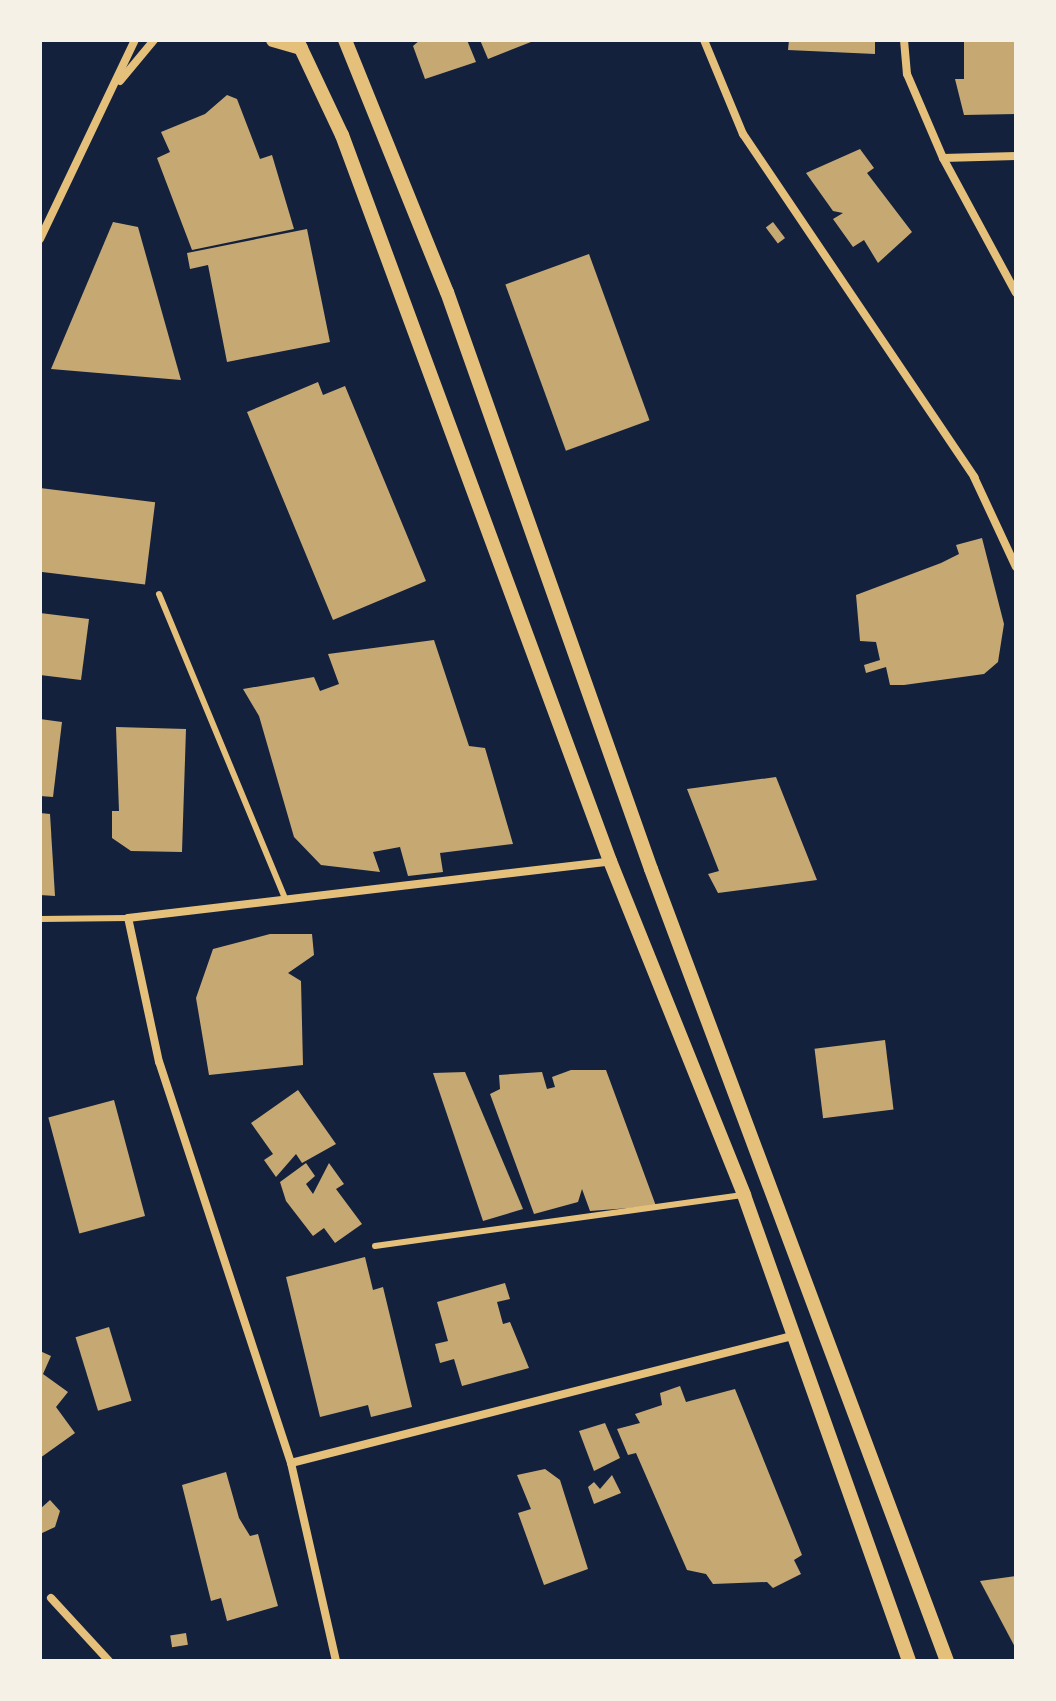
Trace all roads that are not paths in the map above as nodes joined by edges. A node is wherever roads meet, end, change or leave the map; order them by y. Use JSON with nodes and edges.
{"nodes":[{"id":1,"x":135,"y":40,"type":"edge"},
{"id":2,"x":154,"y":40,"type":"edge"},
{"id":3,"x":273,"y":40,"type":"edge"},
{"id":4,"x":345,"y":40,"type":"edge"},
{"id":5,"x":704,"y":40,"type":"edge"},
{"id":6,"x":904,"y":40,"type":"edge"},
{"id":7,"x":299,"y":44,"type":"edge"},
{"id":8,"x":112,"y":91,"type":"junction"},
{"id":9,"x":1016,"y":156,"type":"edge"},
{"id":10,"x":943,"y":158,"type":"junction"},
{"id":11,"x":40,"y":239,"type":"edge"},
{"id":12,"x":1016,"y":293,"type":"edge"},
{"id":13,"x":1016,"y":567,"type":"edge"},
{"id":14,"x":159,"y":594,"type":"dead end"},
{"id":15,"x":610,"y":861,"type":"junction"},
{"id":16,"x":286,"y":900,"type":"junction"},
{"id":17,"x":128,"y":918,"type":"junction"},
{"id":18,"x":40,"y":919,"type":"edge"},
{"id":19,"x":744,"y":1195,"type":"junction"},
{"id":20,"x":375,"y":1246,"type":"dead end"},
{"id":21,"x":792,"y":1336,"type":"junction"},
{"id":22,"x":291,"y":1463,"type":"junction"},
{"id":23,"x":51,"y":1598,"type":"dead end"},
{"id":24,"x":109,"y":1661,"type":"edge"},
{"id":25,"x":336,"y":1661,"type":"edge"},
{"id":26,"x":909,"y":1661,"type":"edge"},
{"id":27,"x":947,"y":1661,"type":"edge"}],
"edges":[{"from":1,"to":8,"type":"street"},
{"from":2,"to":8,"type":"street"},
{"from":3,"to":7,"type":"street"},
{"from":4,"to":27,"type":"street"},
{"from":5,"to":13,"type":"street"},
{"from":6,"to":10,"type":"street"},
{"from":7,"to":15,"type":"street"},
{"from":8,"to":11,"type":"street"},
{"from":9,"to":10,"type":"street"},
{"from":10,"to":12,"type":"street"},
{"from":14,"to":16,"type":"lane"},
{"from":15,"to":16,"type":"street"},
{"from":15,"to":19,"type":"street"},
{"from":16,"to":17,"type":"street"},
{"from":17,"to":18,"type":"lane"},
{"from":17,"to":22,"type":"street"},
{"from":19,"to":20,"type":"lane"},
{"from":19,"to":21,"type":"street"},
{"from":21,"to":22,"type":"street"},
{"from":21,"to":26,"type":"street"},
{"from":22,"to":25,"type":"street"},
{"from":23,"to":24,"type":"street"}]}
